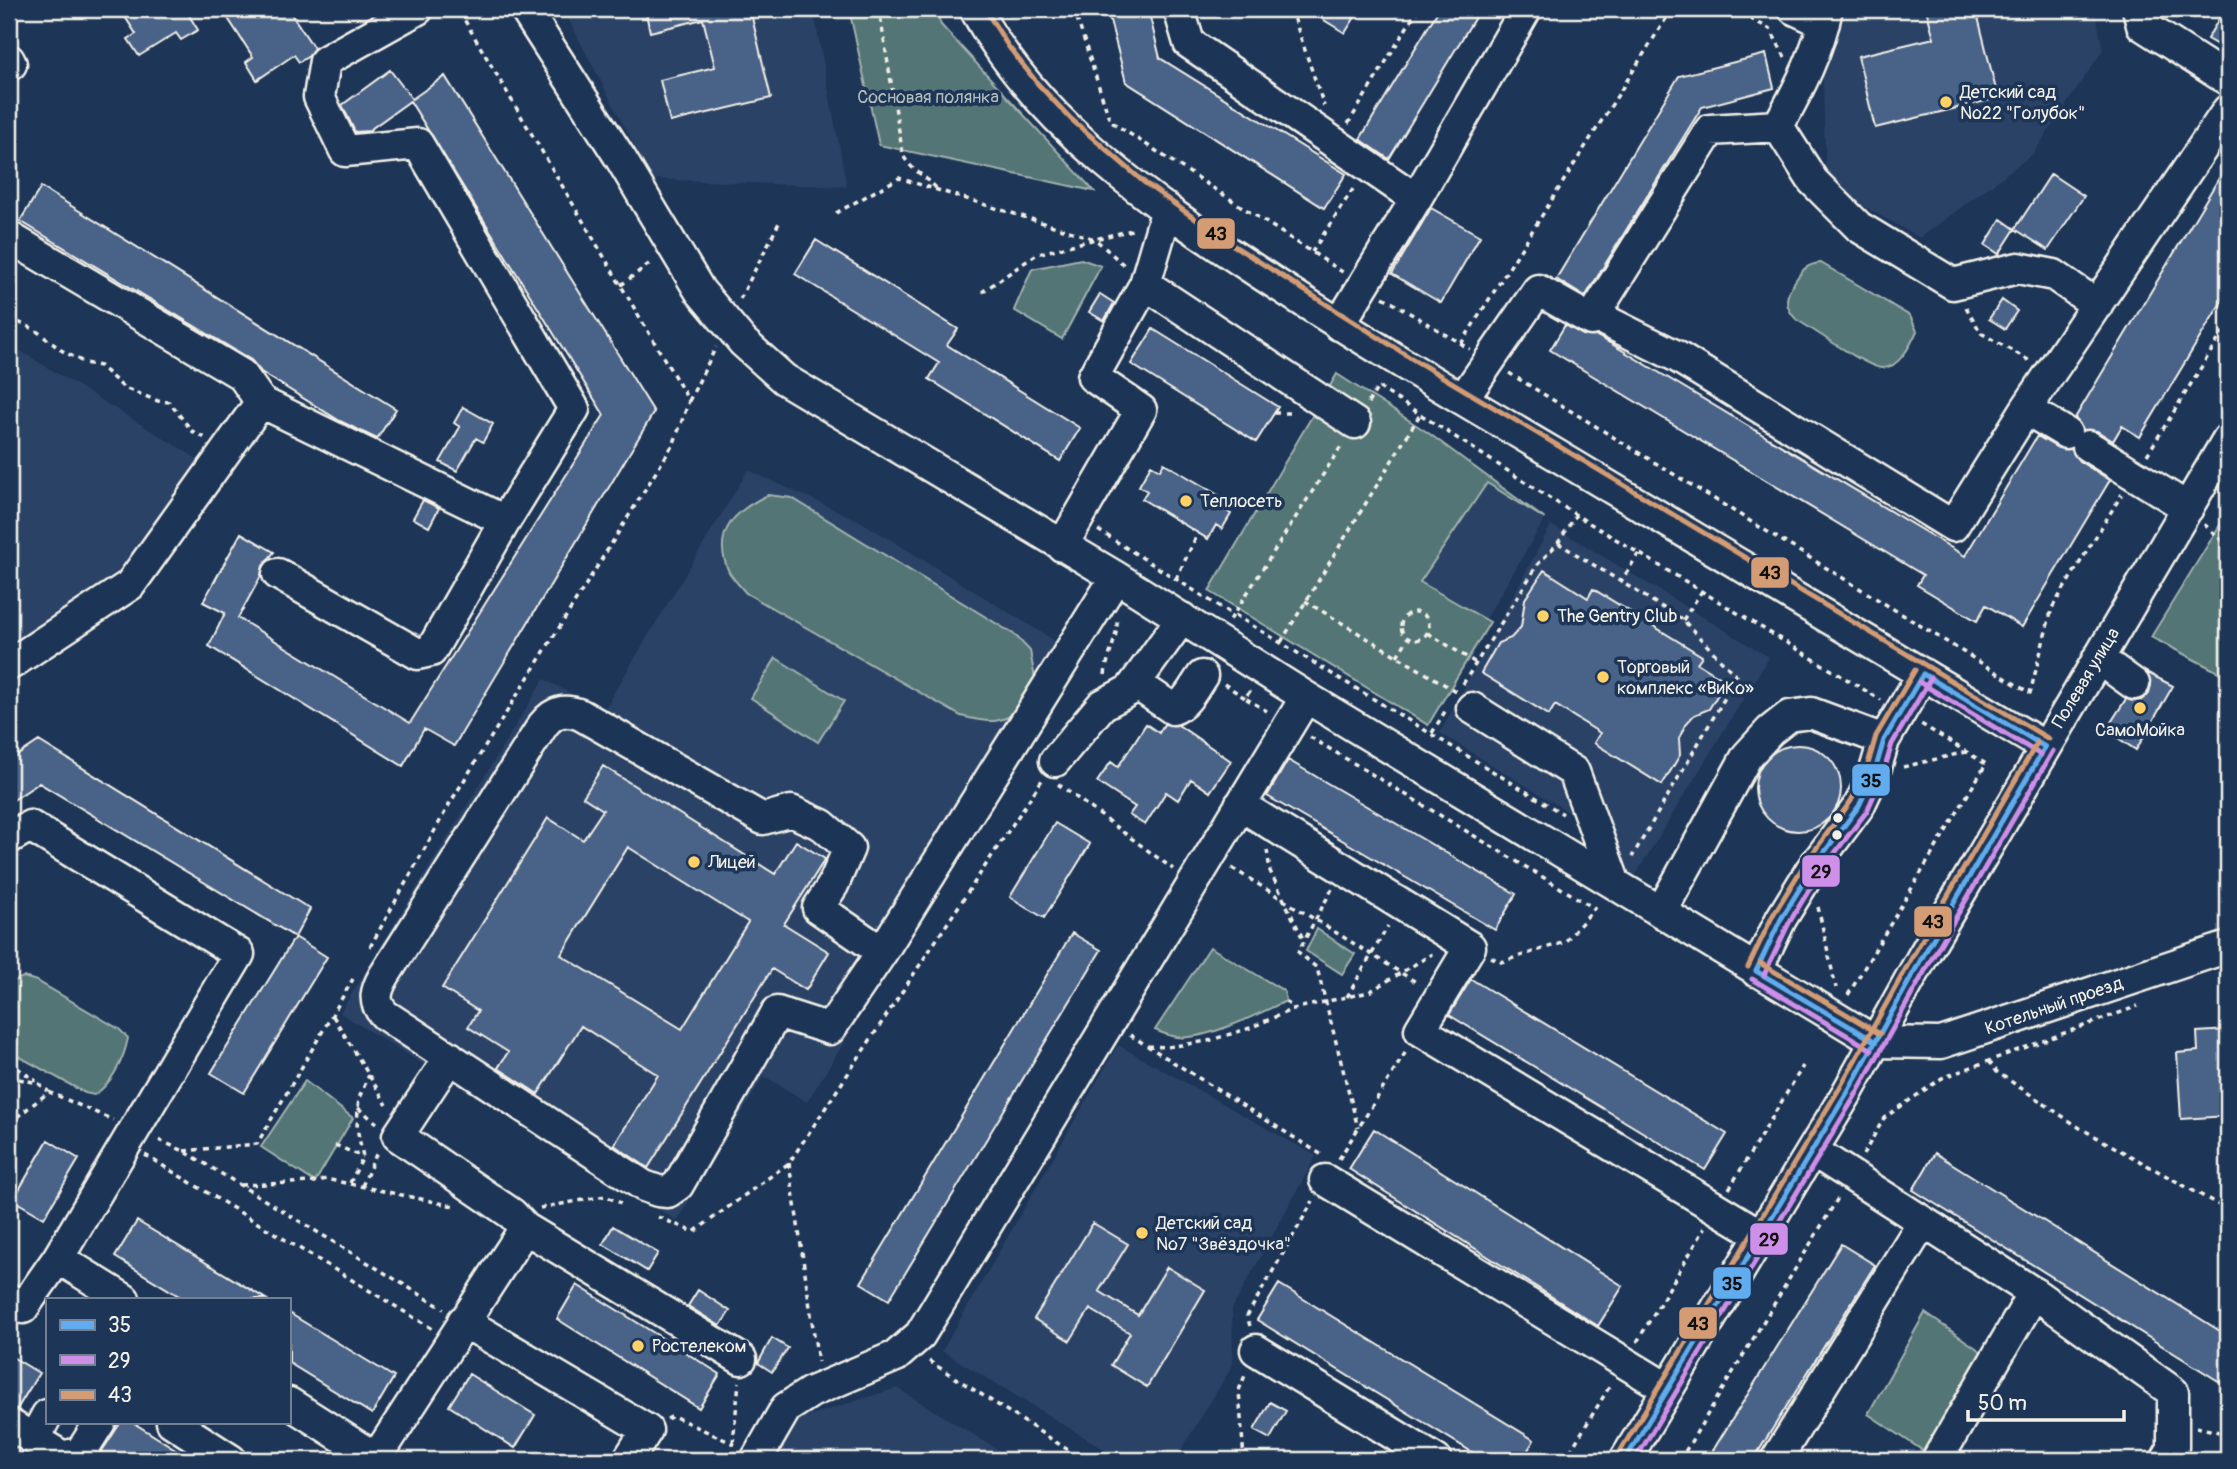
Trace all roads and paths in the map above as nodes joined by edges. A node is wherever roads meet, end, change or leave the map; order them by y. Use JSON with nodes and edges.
{"nodes":[{"id":1,"x":418,"y":9,"type":"edge"},
{"id":2,"x":525,"y":9,"type":"edge"},
{"id":3,"x":880,"y":9,"type":"edge"},
{"id":4,"x":975,"y":9,"type":"edge"},
{"id":5,"x":1074,"y":9,"type":"edge"},
{"id":6,"x":1179,"y":9,"type":"edge"},
{"id":7,"x":1291,"y":9,"type":"edge"},
{"id":8,"x":1418,"y":9,"type":"edge"},
{"id":9,"x":1526,"y":9,"type":"edge"},
{"id":10,"x":1672,"y":9,"type":"edge"},
{"id":11,"x":1732,"y":9,"type":"edge"},
{"id":12,"x":1794,"y":9,"type":"edge"},
{"id":13,"x":2138,"y":9,"type":"edge"},
{"id":14,"x":1825,"y":16,"type":"edge"},
{"id":15,"x":2228,"y":80,"type":"edge"},
{"id":16,"x":1801,"y":86,"type":"junction"},
{"id":17,"x":1324,"y":106,"type":"dead end"},
{"id":18,"x":9,"y":110,"type":"edge"},
{"id":19,"x":2228,"y":110,"type":"edge"},
{"id":20,"x":1778,"y":126,"type":"junction"},
{"id":21,"x":1337,"y":144,"type":"junction"},
{"id":22,"x":9,"y":165,"type":"edge"},
{"id":23,"x":1368,"y":166,"type":"junction"},
{"id":24,"x":937,"y":190,"type":"junction"},
{"id":25,"x":1416,"y":199,"type":"junction"},
{"id":26,"x":836,"y":213,"type":"dead end"},
{"id":27,"x":1165,"y":216,"type":"junction"},
{"id":28,"x":9,"y":237,"type":"edge"},
{"id":29,"x":1095,"y":239,"type":"junction"},
{"id":30,"x":673,"y":246,"type":"junction"},
{"id":31,"x":1312,"y":252,"type":"junction"},
{"id":32,"x":1145,"y":284,"type":"junction"},
{"id":33,"x":1953,"y":284,"type":"junction"},
{"id":34,"x":621,"y":285,"type":"dead end"},
{"id":35,"x":1365,"y":286,"type":"junction"},
{"id":36,"x":982,"y":292,"type":"dead end"},
{"id":37,"x":2097,"y":304,"type":"junction"},
{"id":38,"x":1594,"y":315,"type":"junction"},
{"id":39,"x":9,"y":318,"type":"edge"},
{"id":40,"x":2228,"y":324,"type":"edge"},
{"id":41,"x":1339,"y":325,"type":"junction"},
{"id":42,"x":1461,"y":344,"type":"junction"},
{"id":43,"x":1489,"y":361,"type":"junction"},
{"id":44,"x":2050,"y":373,"type":"junction"},
{"id":45,"x":1463,"y":399,"type":"junction"},
{"id":46,"x":261,"y":402,"type":"junction"},
{"id":47,"x":2026,"y":409,"type":"junction"},
{"id":48,"x":1421,"y":413,"type":"junction"},
{"id":49,"x":1355,"y":423,"type":"junction"},
{"id":50,"x":2228,"y":439,"type":"edge"},
{"id":51,"x":225,"y":452,"type":"junction"},
{"id":52,"x":2134,"y":475,"type":"junction"},
{"id":53,"x":2188,"y":508,"type":"junction"},
{"id":54,"x":1576,"y":515,"type":"junction"},
{"id":55,"x":1079,"y":518,"type":"junction"},
{"id":56,"x":505,"y":521,"type":"junction"},
{"id":57,"x":1198,"y":533,"type":"dead end"},
{"id":58,"x":1558,"y":543,"type":"junction"},
{"id":59,"x":1062,"y":546,"type":"junction"},
{"id":60,"x":2228,"y":546,"type":"edge"},
{"id":61,"x":1639,"y":553,"type":"junction"},
{"id":62,"x":278,"y":574,"type":"dead end"},
{"id":63,"x":1176,"y":579,"type":"junction"},
{"id":64,"x":1112,"y":583,"type":"junction"},
{"id":65,"x":1620,"y":583,"type":"junction"},
{"id":66,"x":1702,"y":591,"type":"junction"},
{"id":67,"x":1306,"y":601,"type":"junction"},
{"id":68,"x":1234,"y":615,"type":"junction"},
{"id":69,"x":1182,"y":618,"type":"junction"},
{"id":70,"x":1683,"y":620,"type":"junction"},
{"id":71,"x":1428,"y":633,"type":"junction"},
{"id":72,"x":1408,"y":639,"type":"junction"},
{"id":73,"x":1281,"y":642,"type":"junction"},
{"id":74,"x":1224,"y":644,"type":"junction"},
{"id":75,"x":1397,"y":656,"type":"junction"},
{"id":76,"x":2098,"y":659,"type":"junction"},
{"id":77,"x":1476,"y":663,"type":"junction"},
{"id":78,"x":9,"y":665,"type":"edge"},
{"id":79,"x":1923,"y":674,"type":"junction"},
{"id":80,"x":1202,"y":676,"type":"dead end"},
{"id":81,"x":1135,"y":683,"type":"junction"},
{"id":82,"x":2134,"y":684,"type":"dead end"},
{"id":83,"x":1251,"y":689,"type":"dead end"},
{"id":84,"x":1306,"y":697,"type":"junction"},
{"id":85,"x":1464,"y":700,"type":"junction"},
{"id":86,"x":1102,"y":705,"type":"junction"},
{"id":87,"x":1901,"y":712,"type":"junction"},
{"id":88,"x":1184,"y":718,"type":"dead end"},
{"id":89,"x":1289,"y":725,"type":"junction"},
{"id":90,"x":1432,"y":733,"type":"junction"},
{"id":91,"x":1884,"y":740,"type":"junction"},
{"id":92,"x":2045,"y":747,"type":"junction"},
{"id":93,"x":1966,"y":752,"type":"junction"},
{"id":94,"x":1056,"y":772,"type":"joint"},
{"id":95,"x":1874,"y":774,"type":"junction"},
{"id":96,"x":450,"y":803,"type":"dead end"},
{"id":97,"x":1240,"y":805,"type":"junction"},
{"id":98,"x":1269,"y":823,"type":"junction"},
{"id":99,"x":1595,"y":834,"type":"junction"},
{"id":100,"x":9,"y":838,"type":"edge"},
{"id":101,"x":1210,"y":854,"type":"junction"},
{"id":102,"x":1343,"y":869,"type":"junction"},
{"id":103,"x":1811,"y":870,"type":"junction"},
{"id":104,"x":1192,"y":883,"type":"junction"},
{"id":105,"x":1615,"y":884,"type":"junction"},
{"id":106,"x":1283,"y":900,"type":"junction"},
{"id":107,"x":1400,"y":904,"type":"junction"},
{"id":108,"x":1594,"y":908,"type":"junction"},
{"id":109,"x":1661,"y":912,"type":"junction"},
{"id":110,"x":1315,"y":920,"type":"junction"},
{"id":111,"x":1304,"y":941,"type":"junction"},
{"id":112,"x":1470,"y":947,"type":"junction"},
{"id":113,"x":2228,"y":947,"type":"edge"},
{"id":114,"x":881,"y":952,"type":"junction"},
{"id":115,"x":1371,"y":954,"type":"junction"},
{"id":116,"x":365,"y":957,"type":"dead end"},
{"id":117,"x":358,"y":969,"type":"dead end"},
{"id":118,"x":1756,"y":971,"type":"junction"},
{"id":119,"x":1402,"y":974,"type":"junction"},
{"id":120,"x":1837,"y":995,"type":"dead end"},
{"id":121,"x":1847,"y":996,"type":"dead end"},
{"id":122,"x":1347,"y":997,"type":"junction"},
{"id":123,"x":1440,"y":997,"type":"junction"},
{"id":124,"x":1286,"y":1001,"type":"dead end"},
{"id":125,"x":1326,"y":1001,"type":"junction"},
{"id":126,"x":2140,"y":1005,"type":"dead end"},
{"id":127,"x":1293,"y":1009,"type":"junction"},
{"id":128,"x":332,"y":1016,"type":"junction"},
{"id":129,"x":1109,"y":1021,"type":"junction"},
{"id":130,"x":1420,"y":1030,"type":"junction"},
{"id":131,"x":1875,"y":1042,"type":"junction"},
{"id":132,"x":1148,"y":1046,"type":"junction"},
{"id":133,"x":450,"y":1057,"type":"junction"},
{"id":134,"x":1989,"y":1061,"type":"junction"},
{"id":135,"x":9,"y":1062,"type":"edge"},
{"id":136,"x":1803,"y":1066,"type":"dead end"},
{"id":137,"x":369,"y":1075,"type":"junction"},
{"id":138,"x":9,"y":1077,"type":"edge"},
{"id":139,"x":38,"y":1083,"type":"junction"},
{"id":140,"x":49,"y":1092,"type":"junction"},
{"id":141,"x":388,"y":1106,"type":"dead end"},
{"id":142,"x":358,"y":1108,"type":"junction"},
{"id":143,"x":9,"y":1123,"type":"edge"},
{"id":144,"x":377,"y":1123,"type":"dead end"},
{"id":145,"x":1358,"y":1128,"type":"junction"},
{"id":146,"x":131,"y":1137,"type":"junction"},
{"id":147,"x":382,"y":1142,"type":"dead end"},
{"id":148,"x":335,"y":1145,"type":"dead end"},
{"id":149,"x":184,"y":1151,"type":"junction"},
{"id":150,"x":1813,"y":1151,"type":"junction"},
{"id":151,"x":363,"y":1157,"type":"junction"},
{"id":152,"x":789,"y":1163,"type":"dead end"},
{"id":153,"x":1330,"y":1172,"type":"junction"},
{"id":154,"x":1852,"y":1175,"type":"junction"},
{"id":155,"x":350,"y":1184,"type":"junction"},
{"id":156,"x":239,"y":1185,"type":"junction"},
{"id":157,"x":362,"y":1186,"type":"junction"},
{"id":158,"x":465,"y":1208,"type":"dead end"},
{"id":159,"x":1717,"y":1209,"type":"junction"},
{"id":160,"x":2228,"y":1210,"type":"edge"},
{"id":161,"x":1923,"y":1222,"type":"junction"},
{"id":162,"x":525,"y":1228,"type":"junction"},
{"id":163,"x":1761,"y":1235,"type":"junction"},
{"id":164,"x":58,"y":1258,"type":"junction"},
{"id":165,"x":2034,"y":1293,"type":"junction"},
{"id":166,"x":122,"y":1298,"type":"edge"},
{"id":167,"x":9,"y":1300,"type":"edge"},
{"id":168,"x":453,"y":1328,"type":"junction"},
{"id":169,"x":907,"y":1346,"type":"junction"},
{"id":170,"x":1256,"y":1350,"type":"junction"},
{"id":171,"x":741,"y":1360,"type":"joint"},
{"id":172,"x":1624,"y":1363,"type":"junction"},
{"id":173,"x":822,"y":1387,"type":"junction"},
{"id":174,"x":1668,"y":1389,"type":"junction"},
{"id":175,"x":290,"y":1404,"type":"edge"},
{"id":176,"x":2173,"y":1422,"type":"junction"},
{"id":177,"x":99,"y":1424,"type":"edge"},
{"id":178,"x":175,"y":1424,"type":"edge"},
{"id":179,"x":30,"y":1426,"type":"edge"},
{"id":180,"x":647,"y":1430,"type":"junction"},
{"id":181,"x":2228,"y":1434,"type":"edge"},
{"id":182,"x":1406,"y":1452,"type":"edge"},
{"id":183,"x":749,"y":1453,"type":"edge"},
{"id":184,"x":62,"y":1459,"type":"edge"},
{"id":185,"x":376,"y":1459,"type":"edge"},
{"id":186,"x":231,"y":1460,"type":"edge"},
{"id":187,"x":628,"y":1460,"type":"edge"},
{"id":188,"x":1084,"y":1460,"type":"edge"},
{"id":189,"x":1244,"y":1460,"type":"edge"},
{"id":190,"x":1436,"y":1460,"type":"edge"},
{"id":191,"x":1565,"y":1460,"type":"edge"},
{"id":192,"x":1625,"y":1460,"type":"edge"},
{"id":193,"x":1680,"y":1460,"type":"edge"},
{"id":194,"x":1776,"y":1460,"type":"edge"},
{"id":195,"x":1937,"y":1460,"type":"edge"},
{"id":196,"x":2166,"y":1460,"type":"edge"}],
"edges":[{"from":1,"to":56,"type":"street"},
{"from":2,"to":30,"type":"street"},
{"from":3,"to":24,"type":"path"},
{"from":4,"to":27,"type":"street"},
{"from":5,"to":31,"type":"path"},
{"from":6,"to":21,"type":"street"},
{"from":7,"to":17,"type":"path"},
{"from":8,"to":21,"type":"path"},
{"from":9,"to":25,"type":"street"},
{"from":10,"to":42,"type":"path"},
{"from":11,"to":16,"type":"path"},
{"from":12,"to":14,"type":"street"},
{"from":13,"to":15,"type":"street"},
{"from":14,"to":16,"type":"street"},
{"from":16,"to":20,"type":"street"},
{"from":18,"to":22,"type":"path"},
{"from":19,"to":37,"type":"street"},
{"from":20,"to":33,"type":"street"},
{"from":20,"to":38,"type":"street"},
{"from":21,"to":23,"type":"street"},
{"from":23,"to":25,"type":"street"},
{"from":23,"to":31,"type":"path"},
{"from":24,"to":26,"type":"path"},
{"from":24,"to":29,"type":"path"},
{"from":25,"to":35,"type":"street"},
{"from":27,"to":29,"type":"path"},
{"from":27,"to":32,"type":"street"},
{"from":27,"to":41,"type":"street"},
{"from":28,"to":46,"type":"street"},
{"from":29,"to":32,"type":"path"},
{"from":29,"to":36,"type":"path"},
{"from":30,"to":34,"type":"path"},
{"from":30,"to":59,"type":"street"},
{"from":31,"to":35,"type":"path"},
{"from":32,"to":49,"type":"street"},
{"from":32,"to":55,"type":"street"},
{"from":33,"to":37,"type":"street"},
{"from":33,"to":44,"type":"path"},
{"from":35,"to":41,"type":"street"},
{"from":35,"to":42,"type":"path"},
{"from":37,"to":44,"type":"street"},
{"from":38,"to":43,"type":"street"},
{"from":38,"to":47,"type":"street"},
{"from":39,"to":51,"type":"path"},
{"from":40,"to":52,"type":"path"},
{"from":41,"to":45,"type":"street"},
{"from":42,"to":43,"type":"path"},
{"from":43,"to":45,"type":"street"},
{"from":43,"to":52,"type":"path"},
{"from":44,"to":47,"type":"street"},
{"from":45,"to":79,"type":"street"},
{"from":46,"to":51,"type":"street"},
{"from":46,"to":56,"type":"street"},
{"from":47,"to":52,"type":"street"},
{"from":48,"to":49,"type":"path"},
{"from":48,"to":54,"type":"path"},
{"from":48,"to":67,"type":"path"},
{"from":49,"to":68,"type":"path"},
{"from":50,"to":53,"type":"street","name":"Полевая улица"},
{"from":51,"to":78,"type":"street"},
{"from":52,"to":53,"type":"street"},
{"from":53,"to":60,"type":"path"},
{"from":53,"to":76,"type":"street","name":"Полевая улица"},
{"from":54,"to":58,"type":"path"},
{"from":54,"to":61,"type":"path"},
{"from":55,"to":59,"type":"street"},
{"from":55,"to":63,"type":"path"},
{"from":56,"to":62,"type":"street"},
{"from":57,"to":63,"type":"path"},
{"from":58,"to":65,"type":"path"},
{"from":58,"to":77,"type":"path"},
{"from":59,"to":64,"type":"street"},
{"from":61,"to":65,"type":"path"},
{"from":61,"to":66,"type":"path"},
{"from":63,"to":68,"type":"path"},
{"from":64,"to":69,"type":"street"},
{"from":64,"to":86,"type":"path"},
{"from":64,"to":114,"type":"street"},
{"from":65,"to":70,"type":"path"},
{"from":66,"to":70,"type":"path"},
{"from":66,"to":87,"type":"path"},
{"from":67,"to":73,"type":"path"},
{"from":67,"to":75,"type":"path"},
{"from":68,"to":73,"type":"path"},
{"from":68,"to":74,"type":"path"},
{"from":69,"to":74,"type":"street"},
{"from":69,"to":81,"type":"street"},
{"from":70,"to":99,"type":"path"},
{"from":71,"to":72,"type":"path"},
{"from":71,"to":72,"type":"path"},
{"from":71,"to":77,"type":"path"},
{"from":72,"to":75,"type":"path"},
{"from":73,"to":90,"type":"path"},
{"from":74,"to":84,"type":"street"},
{"from":74,"to":88,"type":"street"},
{"from":75,"to":85,"type":"path"},
{"from":76,"to":82,"type":"street"},
{"from":76,"to":92,"type":"street","name":"Полевая улица"},
{"from":77,"to":85,"type":"path"},
{"from":79,"to":87,"type":"street"},
{"from":79,"to":92,"type":"street"},
{"from":80,"to":81,"type":"street"},
{"from":81,"to":86,"type":"street"},
{"from":83,"to":89,"type":"path"},
{"from":84,"to":89,"type":"street"},
{"from":84,"to":105,"type":"street"},
{"from":85,"to":90,"type":"path"},
{"from":85,"to":99,"type":"street"},
{"from":86,"to":94,"type":"street"},
{"from":87,"to":91,"type":"street"},
{"from":87,"to":93,"type":"path"},
{"from":89,"to":97,"type":"street"},
{"from":89,"to":108,"type":"path"},
{"from":90,"to":99,"type":"path"},
{"from":91,"to":95,"type":"street"},
{"from":91,"to":109,"type":"street"},
{"from":92,"to":131,"type":"street","name":"Полевая улица"},
{"from":93,"to":95,"type":"path"},
{"from":93,"to":121,"type":"path"},
{"from":94,"to":104,"type":"path"},
{"from":95,"to":103,"type":"street"},
{"from":96,"to":116,"type":"path"},
{"from":97,"to":98,"type":"street"},
{"from":97,"to":101,"type":"street"},
{"from":98,"to":102,"type":"street"},
{"from":98,"to":106,"type":"path"},
{"from":99,"to":105,"type":"street"},
{"from":100,"to":146,"type":"street"},
{"from":101,"to":104,"type":"street"},
{"from":101,"to":106,"type":"path"},
{"from":102,"to":107,"type":"street"},
{"from":102,"to":110,"type":"path"},
{"from":103,"to":118,"type":"street"},
{"from":103,"to":120,"type":"path"},
{"from":104,"to":129,"type":"street"},
{"from":105,"to":108,"type":"path"},
{"from":105,"to":109,"type":"street"},
{"from":106,"to":110,"type":"path"},
{"from":106,"to":111,"type":"path"},
{"from":107,"to":112,"type":"street"},
{"from":107,"to":115,"type":"path"},
{"from":108,"to":112,"type":"path"},
{"from":109,"to":118,"type":"street"},
{"from":110,"to":111,"type":"path"},
{"from":110,"to":115,"type":"path"},
{"from":111,"to":125,"type":"path"},
{"from":112,"to":119,"type":"path"},
{"from":112,"to":123,"type":"street"},
{"from":113,"to":131,"type":"street","name":"Котельный проезд"},
{"from":114,"to":133,"type":"street"},
{"from":114,"to":133,"type":"street"},
{"from":115,"to":119,"type":"path"},
{"from":115,"to":122,"type":"path"},
{"from":117,"to":128,"type":"path"},
{"from":118,"to":131,"type":"street"},
{"from":119,"to":122,"type":"path"},
{"from":119,"to":123,"type":"path"},
{"from":122,"to":125,"type":"path"},
{"from":123,"to":130,"type":"street"},
{"from":124,"to":127,"type":"path"},
{"from":125,"to":127,"type":"path"},
{"from":125,"to":145,"type":"path"},
{"from":126,"to":134,"type":"path"},
{"from":127,"to":132,"type":"path"},
{"from":128,"to":137,"type":"path"},
{"from":128,"to":149,"type":"path"},
{"from":129,"to":132,"type":"path"},
{"from":129,"to":169,"type":"street"},
{"from":130,"to":145,"type":"path"},
{"from":130,"to":159,"type":"street"},
{"from":131,"to":150,"type":"street","name":"Полевая улица"},
{"from":132,"to":153,"type":"path"},
{"from":133,"to":162,"type":"street"},
{"from":134,"to":154,"type":"path"},
{"from":134,"to":160,"type":"path"},
{"from":135,"to":139,"type":"path"},
{"from":136,"to":159,"type":"path"},
{"from":137,"to":141,"type":"path"},
{"from":137,"to":142,"type":"path"},
{"from":138,"to":139,"type":"path"},
{"from":139,"to":140,"type":"path"},
{"from":140,"to":143,"type":"path"},
{"from":140,"to":146,"type":"path"},
{"from":142,"to":144,"type":"path"},
{"from":142,"to":151,"type":"path"},
{"from":145,"to":153,"type":"path"},
{"from":146,"to":149,"type":"path"},
{"from":146,"to":164,"type":"street"},
{"from":146,"to":168,"type":"path"},
{"from":147,"to":157,"type":"path"},
{"from":148,"to":151,"type":"path"},
{"from":149,"to":156,"type":"path"},
{"from":150,"to":154,"type":"street"},
{"from":150,"to":163,"type":"street","name":"Полевая улица"},
{"from":151,"to":155,"type":"path"},
{"from":152,"to":173,"type":"path"},
{"from":153,"to":170,"type":"path"},
{"from":153,"to":172,"type":"street"},
{"from":154,"to":161,"type":"street"},
{"from":154,"to":193,"type":"path"},
{"from":155,"to":156,"type":"path"},
{"from":155,"to":157,"type":"path"},
{"from":156,"to":168,"type":"path"},
{"from":157,"to":158,"type":"path"},
{"from":159,"to":163,"type":"street"},
{"from":159,"to":172,"type":"path"},
{"from":161,"to":165,"type":"street"},
{"from":161,"to":194,"type":"street"},
{"from":162,"to":168,"type":"street"},
{"from":162,"to":171,"type":"street"},
{"from":163,"to":174,"type":"street","name":"Полевая улица"},
{"from":164,"to":166,"type":"street"},
{"from":164,"to":167,"type":"street"},
{"from":165,"to":176,"type":"street"},
{"from":165,"to":195,"type":"street"},
{"from":168,"to":180,"type":"street"},
{"from":168,"to":185,"type":"street"},
{"from":169,"to":173,"type":"street"},
{"from":169,"to":188,"type":"path"},
{"from":170,"to":182,"type":"street"},
{"from":170,"to":189,"type":"path"},
{"from":171,"to":183,"type":"path"},
{"from":172,"to":174,"type":"street"},
{"from":172,"to":191,"type":"path"},
{"from":173,"to":183,"type":"street"},
{"from":174,"to":192,"type":"street","name":"Полевая улица"},
{"from":175,"to":185,"type":"street"},
{"from":176,"to":181,"type":"path"},
{"from":176,"to":196,"type":"street"},
{"from":177,"to":184,"type":"street"},
{"from":178,"to":186,"type":"street"},
{"from":179,"to":184,"type":"street"},
{"from":180,"to":183,"type":"path"},
{"from":180,"to":187,"type":"street"},
{"from":182,"to":190,"type":"street"}]}
